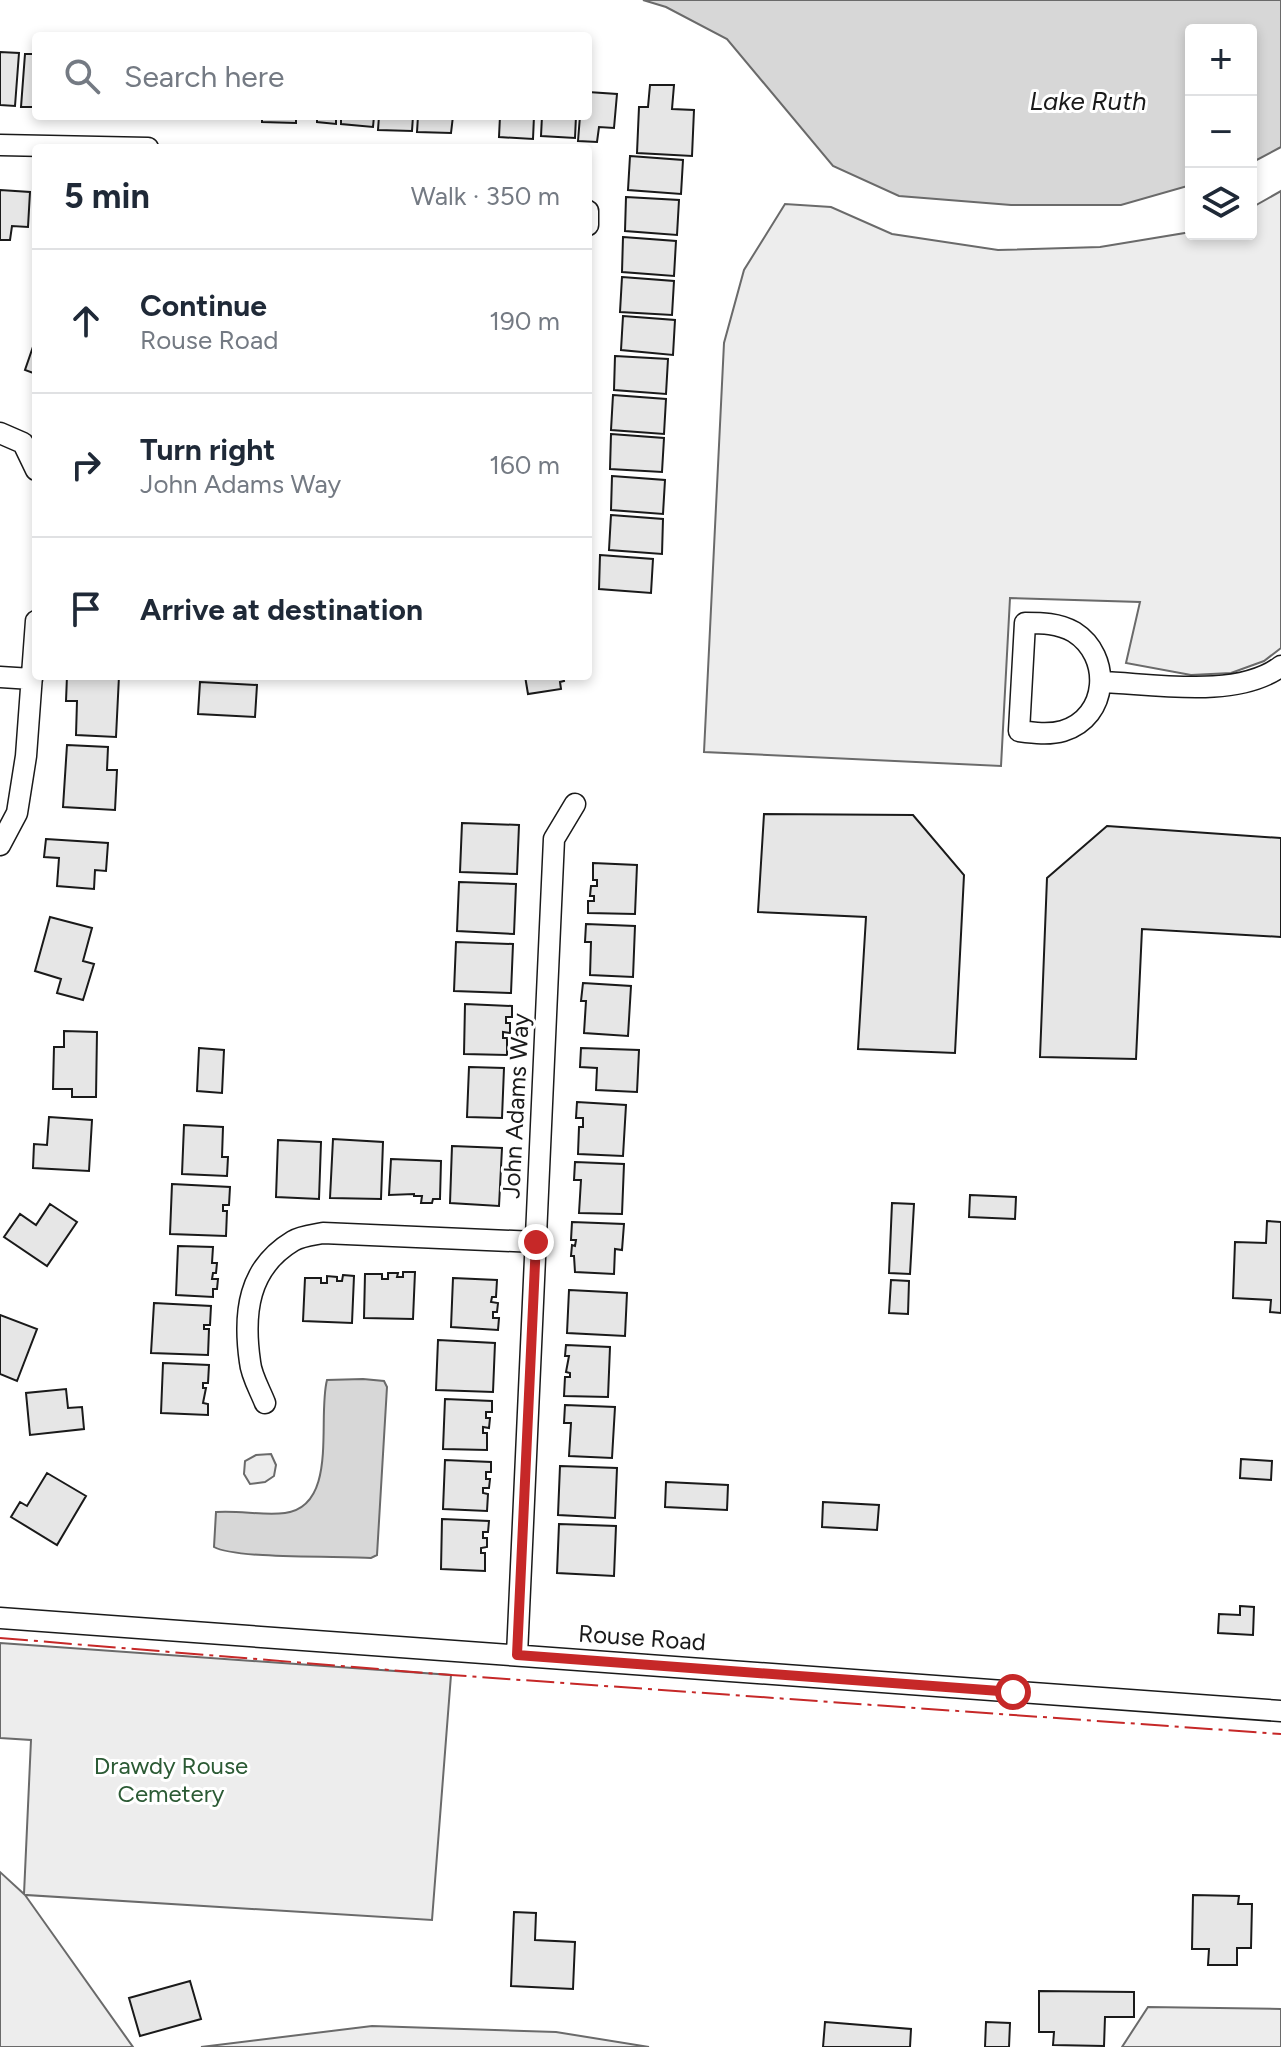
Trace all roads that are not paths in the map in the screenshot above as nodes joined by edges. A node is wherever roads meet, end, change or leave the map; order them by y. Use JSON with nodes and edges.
{"nodes":[{"id":1,"x":0,"y":145,"type":"edge"},
{"id":2,"x":32,"y":146,"type":"edge"},
{"id":3,"x":0,"y":433,"type":"edge"},
{"id":4,"x":32,"y":462,"type":"edge"},
{"id":5,"x":1281,"y":666,"type":"edge"},
{"id":6,"x":0,"y":677,"type":"edge"},
{"id":7,"x":32,"y":679,"type":"joint"},
{"id":8,"x":1102,"y":682,"type":"junction"},
{"id":9,"x":575,"y":804,"type":"dead end"},
{"id":10,"x":0,"y":845,"type":"edge"},
{"id":11,"x":536,"y":1242,"type":"junction"},
{"id":12,"x":265,"y":1403,"type":"dead end"},
{"id":13,"x":0,"y":1618,"type":"edge"},
{"id":14,"x":517,"y":1655,"type":"junction"},
{"id":15,"x":1281,"y":1711,"type":"edge"}],
"edges":[{"from":1,"to":2,"type":"street"},
{"from":3,"to":4,"type":"street"},
{"from":5,"to":8,"type":"street"},
{"from":6,"to":7,"type":"street"},
{"from":7,"to":10,"type":"street"},
{"from":8,"to":8,"type":"street"},
{"from":9,"to":11,"type":"street","name":"John Adams Way"},
{"from":11,"to":12,"type":"street"},
{"from":11,"to":14,"type":"street","name":"John Adams Way"},
{"from":13,"to":14,"type":"street","name":"Rouse Road"},
{"from":14,"to":15,"type":"street","name":"Rouse Road"}]}
